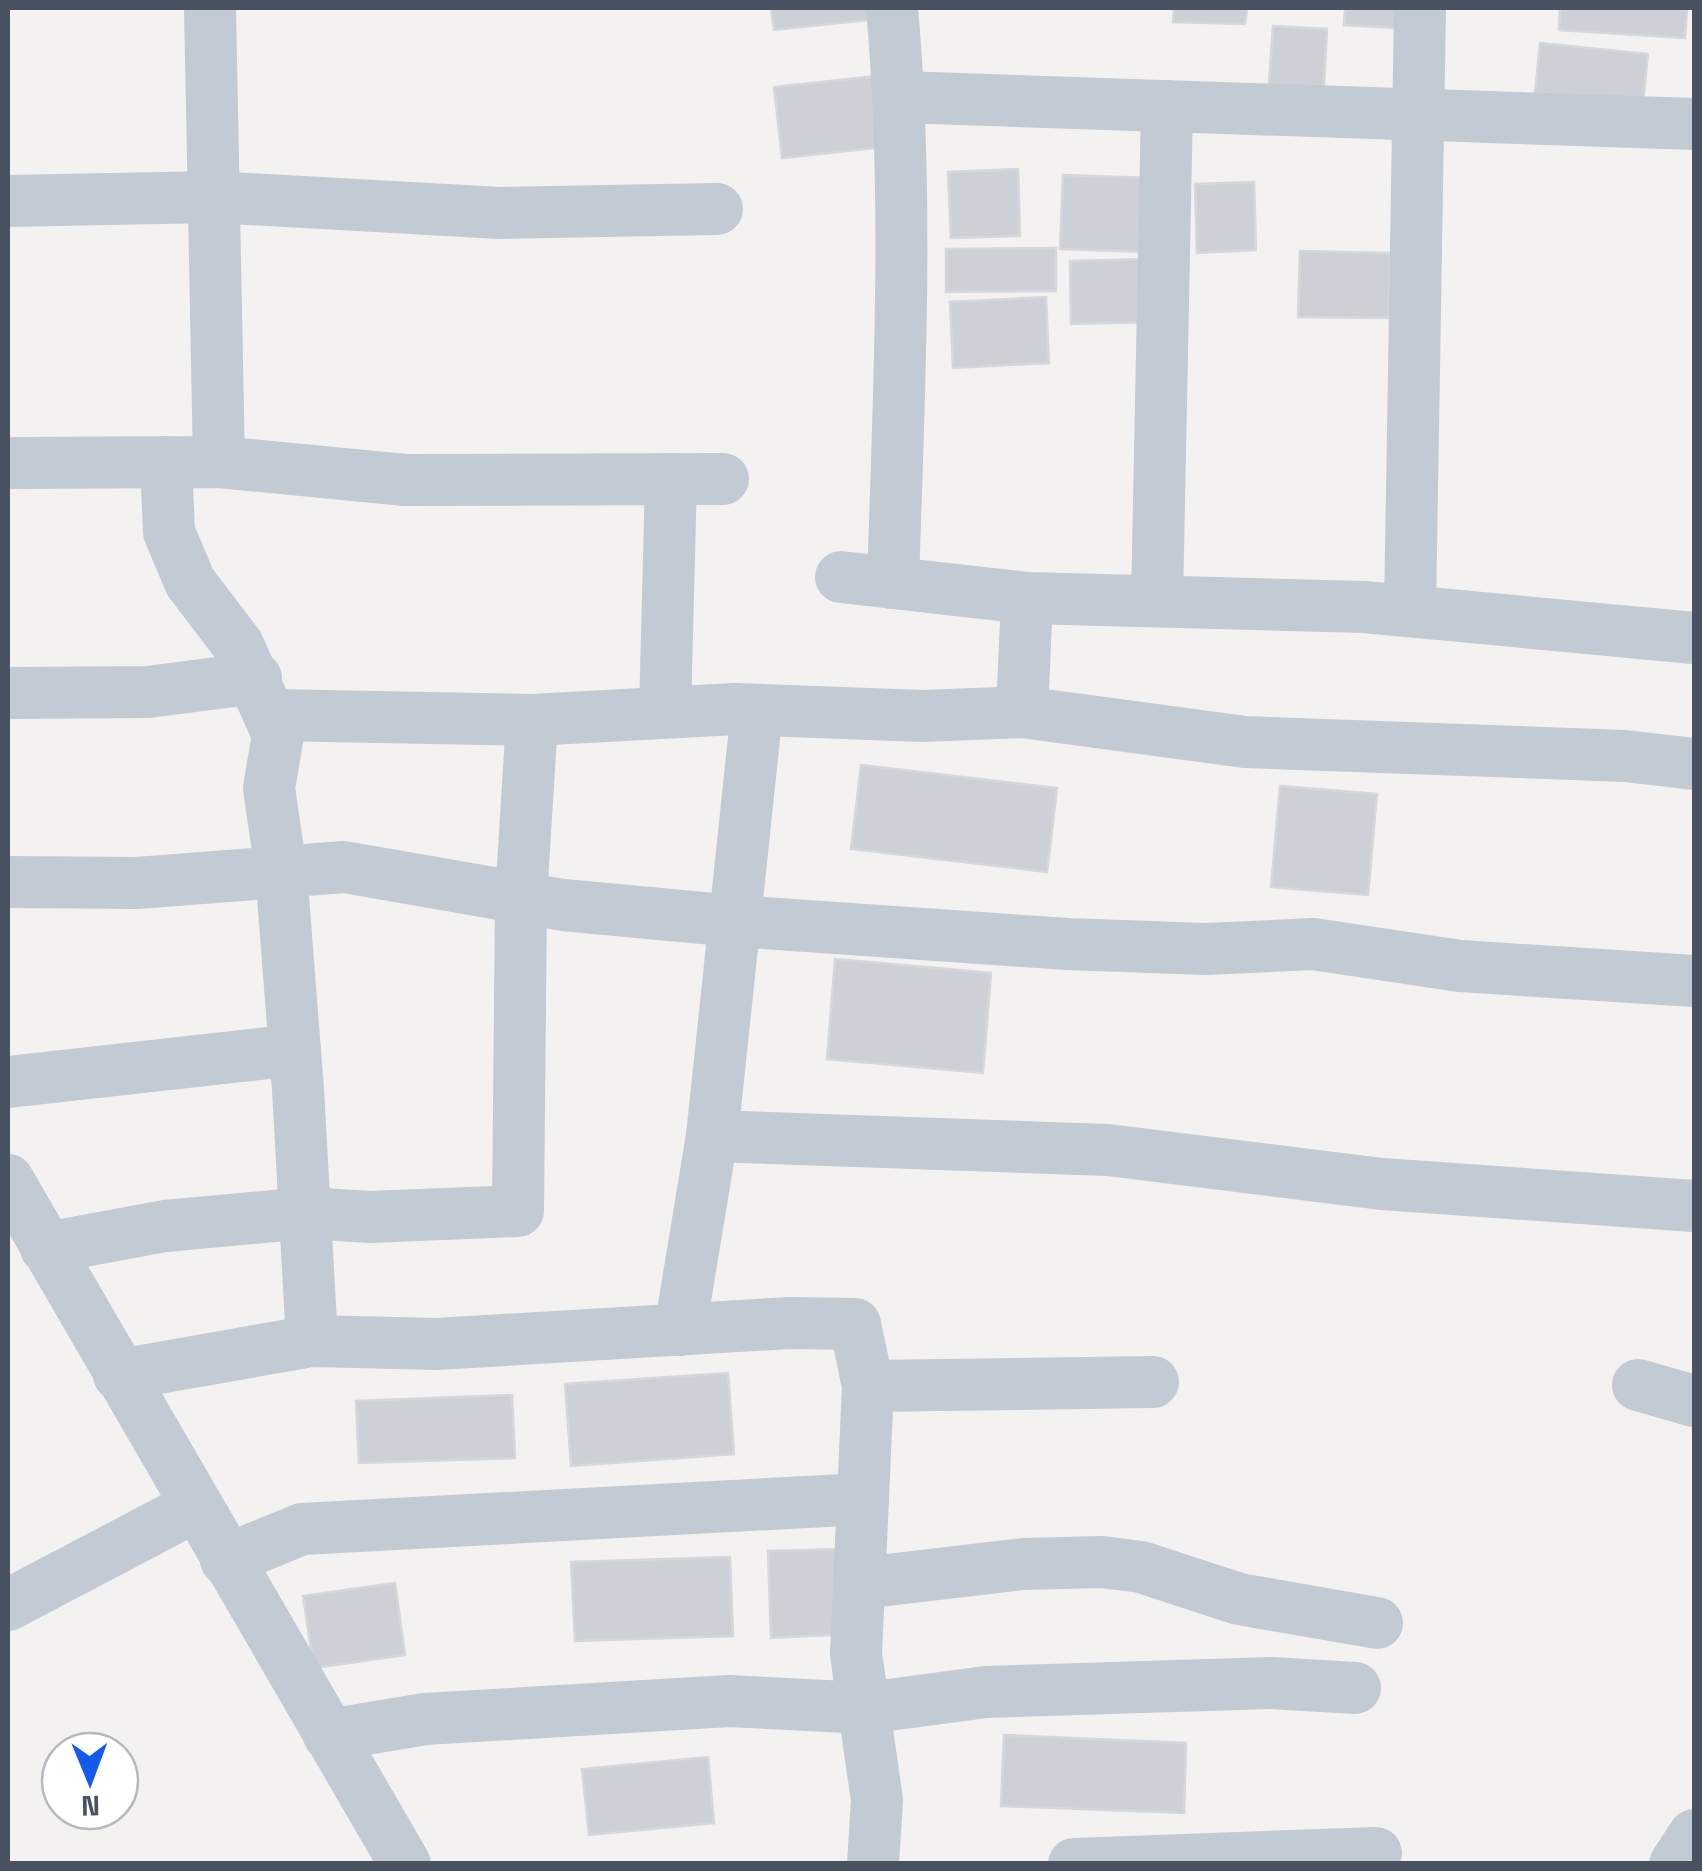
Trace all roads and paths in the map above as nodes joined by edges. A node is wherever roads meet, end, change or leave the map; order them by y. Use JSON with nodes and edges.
{"nodes":[{"id":1,"x":210,"y":8,"type":"edge"},
{"id":2,"x":892,"y":8,"type":"edge"},
{"id":3,"x":1420,"y":8,"type":"edge"},
{"id":4,"x":900,"y":97,"type":"junction"},
{"id":5,"x":1167,"y":106,"type":"junction"},
{"id":6,"x":1420,"y":118,"type":"junction"},
{"id":7,"x":1694,"y":124,"type":"edge"},
{"id":8,"x":212,"y":197,"type":"junction"},
{"id":9,"x":8,"y":201,"type":"edge"},
{"id":10,"x":716,"y":210,"type":"dead end"},
{"id":11,"x":166,"y":462,"type":"junction"},
{"id":12,"x":219,"y":462,"type":"junction"},
{"id":13,"x":8,"y":463,"type":"edge"},
{"id":14,"x":671,"y":479,"type":"junction"},
{"id":15,"x":723,"y":479,"type":"dead end"},
{"id":16,"x":842,"y":577,"type":"dead end"},
{"id":17,"x":892,"y":582,"type":"junction"},
{"id":18,"x":1027,"y":598,"type":"junction"},
{"id":19,"x":1158,"y":601,"type":"junction"},
{"id":20,"x":1410,"y":610,"type":"junction"},
{"id":21,"x":1694,"y":638,"type":"edge"},
{"id":22,"x":8,"y":692,"type":"edge"},
{"id":23,"x":264,"y":696,"type":"junction"},
{"id":24,"x":757,"y":710,"type":"junction"},
{"id":25,"x":665,"y":712,"type":"junction"},
{"id":26,"x":1022,"y":712,"type":"junction"},
{"id":27,"x":532,"y":720,"type":"junction"},
{"id":28,"x":1694,"y":764,"type":"edge"},
{"id":29,"x":281,"y":871,"type":"junction"},
{"id":30,"x":8,"y":882,"type":"edge"},
{"id":31,"x":522,"y":898,"type":"junction"},
{"id":32,"x":735,"y":921,"type":"junction"},
{"id":33,"x":1694,"y":981,"type":"edge"},
{"id":34,"x":295,"y":1050,"type":"junction"},
{"id":35,"x":8,"y":1082,"type":"edge"},
{"id":36,"x":712,"y":1136,"type":"junction"},
{"id":37,"x":8,"y":1180,"type":"edge"},
{"id":38,"x":1694,"y":1206,"type":"edge"},
{"id":39,"x":306,"y":1213,"type":"junction"},
{"id":40,"x":46,"y":1248,"type":"junction"},
{"id":41,"x":680,"y":1330,"type":"junction"},
{"id":42,"x":312,"y":1341,"type":"junction"},
{"id":43,"x":118,"y":1375,"type":"junction"},
{"id":44,"x":1152,"y":1382,"type":"dead end"},
{"id":45,"x":1638,"y":1385,"type":"dead end"},
{"id":46,"x":868,"y":1386,"type":"junction"},
{"id":47,"x":1694,"y":1401,"type":"edge"},
{"id":48,"x":863,"y":1499,"type":"junction"},
{"id":49,"x":194,"y":1507,"type":"junction"},
{"id":50,"x":226,"y":1560,"type":"junction"},
{"id":51,"x":862,"y":1583,"type":"junction"},
{"id":52,"x":8,"y":1605,"type":"edge"},
{"id":53,"x":1377,"y":1623,"type":"dead end"},
{"id":54,"x":1355,"y":1688,"type":"dead end"},
{"id":55,"x":866,"y":1708,"type":"junction"},
{"id":56,"x":330,"y":1735,"type":"junction"},
{"id":57,"x":1694,"y":1835,"type":"edge"},
{"id":58,"x":1376,"y":1852,"type":"dead end"},
{"id":59,"x":405,"y":1864,"type":"edge"},
{"id":60,"x":873,"y":1864,"type":"edge"},
{"id":61,"x":1074,"y":1864,"type":"edge"},
{"id":62,"x":1674,"y":1864,"type":"edge"}],
"edges":[{"from":1,"to":8,"type":"street"},
{"from":2,"to":4,"type":"street"},
{"from":3,"to":6,"type":"street"},
{"from":4,"to":5,"type":"street"},
{"from":4,"to":17,"type":"street"},
{"from":5,"to":6,"type":"street"},
{"from":5,"to":19,"type":"street"},
{"from":6,"to":7,"type":"street"},
{"from":6,"to":20,"type":"street"},
{"from":8,"to":9,"type":"street"},
{"from":8,"to":10,"type":"street"},
{"from":8,"to":12,"type":"street"},
{"from":11,"to":12,"type":"street"},
{"from":11,"to":13,"type":"street"},
{"from":11,"to":23,"type":"street"},
{"from":12,"to":14,"type":"street"},
{"from":14,"to":15,"type":"street"},
{"from":14,"to":25,"type":"street"},
{"from":16,"to":17,"type":"street"},
{"from":17,"to":18,"type":"street"},
{"from":18,"to":19,"type":"street"},
{"from":18,"to":26,"type":"street"},
{"from":19,"to":20,"type":"street"},
{"from":20,"to":21,"type":"street"},
{"from":22,"to":23,"type":"street"},
{"from":23,"to":27,"type":"street"},
{"from":23,"to":29,"type":"street"},
{"from":24,"to":25,"type":"street"},
{"from":24,"to":26,"type":"street"},
{"from":24,"to":32,"type":"street"},
{"from":25,"to":27,"type":"street"},
{"from":26,"to":28,"type":"street"},
{"from":27,"to":31,"type":"street"},
{"from":29,"to":30,"type":"street"},
{"from":29,"to":31,"type":"street"},
{"from":29,"to":34,"type":"street"},
{"from":31,"to":32,"type":"street"},
{"from":31,"to":39,"type":"street"},
{"from":32,"to":33,"type":"street"},
{"from":32,"to":36,"type":"street"},
{"from":34,"to":35,"type":"street"},
{"from":34,"to":39,"type":"street"},
{"from":36,"to":38,"type":"street"},
{"from":36,"to":41,"type":"street"},
{"from":37,"to":40,"type":"street"},
{"from":39,"to":40,"type":"street"},
{"from":39,"to":42,"type":"street"},
{"from":40,"to":43,"type":"street"},
{"from":41,"to":42,"type":"street"},
{"from":41,"to":46,"type":"street"},
{"from":42,"to":43,"type":"street"},
{"from":43,"to":49,"type":"street"},
{"from":44,"to":46,"type":"street"},
{"from":45,"to":47,"type":"street"},
{"from":46,"to":48,"type":"street"},
{"from":48,"to":50,"type":"street"},
{"from":48,"to":51,"type":"street"},
{"from":49,"to":50,"type":"street"},
{"from":49,"to":52,"type":"street"},
{"from":50,"to":56,"type":"street"},
{"from":51,"to":53,"type":"street"},
{"from":51,"to":55,"type":"street"},
{"from":54,"to":55,"type":"street"},
{"from":55,"to":56,"type":"street"},
{"from":55,"to":60,"type":"street"},
{"from":56,"to":59,"type":"street"},
{"from":57,"to":62,"type":"street"},
{"from":58,"to":61,"type":"street"}]}
